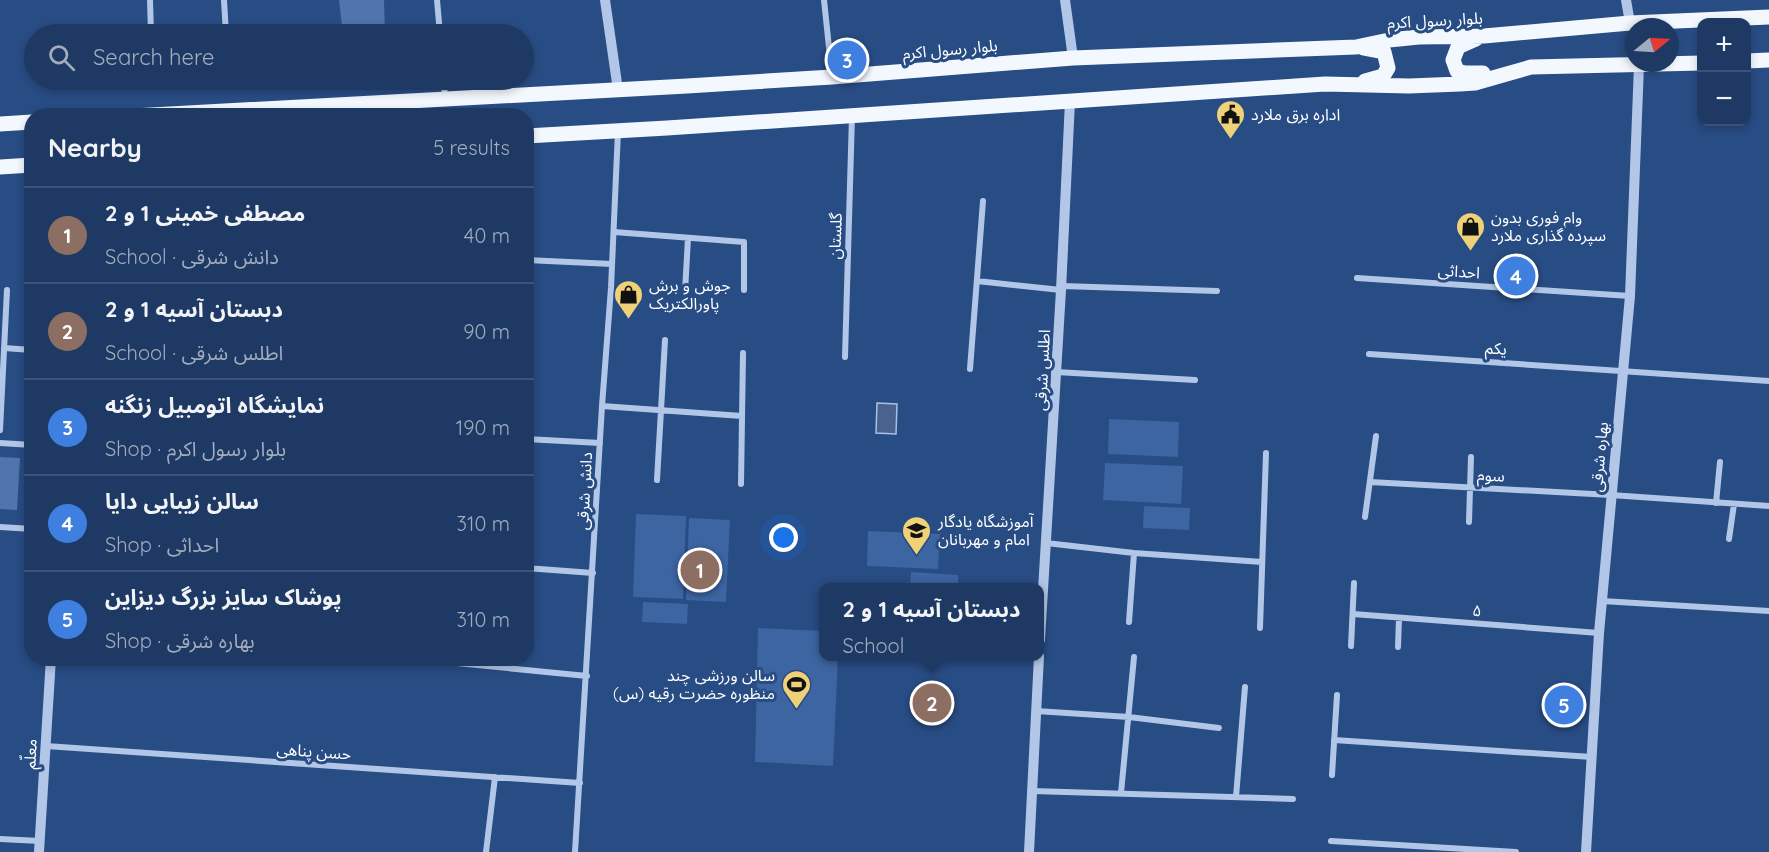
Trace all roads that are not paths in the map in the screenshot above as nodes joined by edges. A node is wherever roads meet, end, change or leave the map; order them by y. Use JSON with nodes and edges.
{"nodes":[{"id":1,"x":150,"y":0,"type":"edge"},
{"id":2,"x":224,"y":0,"type":"edge"},
{"id":3,"x":437,"y":0,"type":"edge"},
{"id":4,"x":605,"y":0,"type":"edge"},
{"id":5,"x":824,"y":0,"type":"edge"},
{"id":6,"x":1065,"y":0,"type":"edge"},
{"id":7,"x":1626,"y":0,"type":"edge"},
{"id":8,"x":1769,"y":17,"type":"edge"},
{"id":9,"x":1628,"y":18,"type":"edge"},
{"id":10,"x":1679,"y":21,"type":"edge"},
{"id":11,"x":1625,"y":23,"type":"edge"},
{"id":12,"x":151,"y":24,"type":"edge"},
{"id":13,"x":225,"y":24,"type":"edge"},
{"id":14,"x":439,"y":24,"type":"edge"},
{"id":15,"x":1484,"y":36,"type":"junction"},
{"id":16,"x":1356,"y":47,"type":"junction"},
{"id":17,"x":1073,"y":58,"type":"junction"},
{"id":18,"x":1769,"y":60,"type":"edge"},
{"id":19,"x":1751,"y":61,"type":"edge"},
{"id":20,"x":1697,"y":63,"type":"edge"},
{"id":21,"x":1679,"y":64,"type":"edge"},
{"id":22,"x":1625,"y":65,"type":"edge"},
{"id":23,"x":1639,"y":72,"type":"edge"},
{"id":24,"x":1503,"y":74,"type":"junction"},
{"id":25,"x":832,"y":77,"type":"junction"},
{"id":26,"x":1354,"y":86,"type":"junction"},
{"id":27,"x":445,"y":90,"type":"edge"},
{"id":28,"x":618,"y":90,"type":"junction"},
{"id":29,"x":445,"y":99,"type":"junction"},
{"id":30,"x":1070,"y":101,"type":"junction"},
{"id":31,"x":335,"y":105,"type":"junction"},
{"id":32,"x":292,"y":108,"type":"edge"},
{"id":33,"x":329,"y":108,"type":"edge"},
{"id":34,"x":852,"y":116,"type":"junction"},
{"id":35,"x":24,"y":122,"type":"edge"},
{"id":36,"x":0,"y":124,"type":"edge"},
{"id":37,"x":618,"y":131,"type":"junction"},
{"id":38,"x":534,"y":136,"type":"edge"},
{"id":39,"x":24,"y":165,"type":"edge"},
{"id":40,"x":0,"y":166,"type":"edge"},
{"id":41,"x":983,"y":201,"type":"dead end"},
{"id":42,"x":614,"y":232,"type":"junction"},
{"id":43,"x":688,"y":238,"type":"junction"},
{"id":44,"x":534,"y":260,"type":"edge"},
{"id":45,"x":612,"y":264,"type":"junction"},
{"id":46,"x":1357,"y":278,"type":"dead end"},
{"id":47,"x":977,"y":280,"type":"junction"},
{"id":48,"x":1062,"y":288,"type":"junction"},
{"id":49,"x":8,"y":290,"type":"dead end"},
{"id":50,"x":744,"y":290,"type":"dead end"},
{"id":51,"x":1217,"y":291,"type":"dead end"},
{"id":52,"x":685,"y":292,"type":"dead end"},
{"id":53,"x":1630,"y":296,"type":"junction"},
{"id":54,"x":665,"y":340,"type":"dead end"},
{"id":55,"x":4,"y":348,"type":"junction"},
{"id":56,"x":24,"y":349,"type":"edge"},
{"id":57,"x":743,"y":353,"type":"dead end"},
{"id":58,"x":1369,"y":354,"type":"dead end"},
{"id":59,"x":845,"y":357,"type":"dead end"},
{"id":60,"x":970,"y":369,"type":"dead end"},
{"id":61,"x":1622,"y":370,"type":"junction"},
{"id":62,"x":1056,"y":372,"type":"junction"},
{"id":63,"x":1195,"y":380,"type":"dead end"},
{"id":64,"x":1769,"y":381,"type":"edge"},
{"id":65,"x":602,"y":406,"type":"junction"},
{"id":66,"x":662,"y":410,"type":"junction"},
{"id":67,"x":742,"y":416,"type":"junction"},
{"id":68,"x":0,"y":430,"type":"edge"},
{"id":69,"x":1376,"y":436,"type":"dead end"},
{"id":70,"x":534,"y":439,"type":"edge"},
{"id":71,"x":0,"y":442,"type":"edge"},
{"id":72,"x":600,"y":443,"type":"junction"},
{"id":73,"x":24,"y":444,"type":"edge"},
{"id":74,"x":1266,"y":453,"type":"dead end"},
{"id":75,"x":1471,"y":458,"type":"dead end"},
{"id":76,"x":1720,"y":462,"type":"dead end"},
{"id":77,"x":657,"y":480,"type":"dead end"},
{"id":78,"x":1370,"y":482,"type":"junction"},
{"id":79,"x":741,"y":484,"type":"dead end"},
{"id":80,"x":1470,"y":487,"type":"junction"},
{"id":81,"x":1611,"y":495,"type":"junction"},
{"id":82,"x":1716,"y":502,"type":"junction"},
{"id":83,"x":1734,"y":504,"type":"junction"},
{"id":84,"x":1769,"y":507,"type":"edge"},
{"id":85,"x":1365,"y":517,"type":"dead end"},
{"id":86,"x":1469,"y":522,"type":"dead end"},
{"id":87,"x":0,"y":527,"type":"edge"},
{"id":88,"x":24,"y":528,"type":"edge"},
{"id":89,"x":1729,"y":539,"type":"dead end"},
{"id":90,"x":1046,"y":543,"type":"junction"},
{"id":91,"x":1134,"y":553,"type":"junction"},
{"id":92,"x":1262,"y":562,"type":"junction"},
{"id":93,"x":534,"y":568,"type":"edge"},
{"id":94,"x":592,"y":573,"type":"junction"},
{"id":95,"x":1044,"y":583,"type":"edge"},
{"id":96,"x":1354,"y":584,"type":"dead end"},
{"id":97,"x":1602,"y":601,"type":"junction"},
{"id":98,"x":1769,"y":610,"type":"edge"},
{"id":99,"x":1353,"y":614,"type":"junction"},
{"id":100,"x":1399,"y":618,"type":"junction"},
{"id":101,"x":1129,"y":621,"type":"dead end"},
{"id":102,"x":1260,"y":628,"type":"dead end"},
{"id":103,"x":1599,"y":633,"type":"junction"},
{"id":104,"x":1351,"y":646,"type":"dead end"},
{"id":105,"x":1398,"y":647,"type":"dead end"},
{"id":106,"x":1134,"y":657,"type":"dead end"},
{"id":107,"x":1039,"y":661,"type":"edge"},
{"id":108,"x":51,"y":666,"type":"edge"},
{"id":109,"x":486,"y":666,"type":"edge"},
{"id":110,"x":586,"y":676,"type":"junction"},
{"id":111,"x":1245,"y":687,"type":"dead end"},
{"id":112,"x":1337,"y":695,"type":"dead end"},
{"id":113,"x":1035,"y":711,"type":"junction"},
{"id":114,"x":1129,"y":717,"type":"junction"},
{"id":115,"x":1220,"y":728,"type":"dead end"},
{"id":116,"x":1334,"y":741,"type":"junction"},
{"id":117,"x":46,"y":746,"type":"junction"},
{"id":118,"x":1592,"y":757,"type":"junction"},
{"id":119,"x":1332,"y":775,"type":"dead end"},
{"id":120,"x":495,"y":777,"type":"junction"},
{"id":121,"x":580,"y":783,"type":"junction"},
{"id":122,"x":1032,"y":791,"type":"junction"},
{"id":123,"x":1121,"y":793,"type":"junction"},
{"id":124,"x":1236,"y":797,"type":"junction"},
{"id":125,"x":1293,"y":799,"type":"dead end"},
{"id":126,"x":0,"y":839,"type":"edge"},
{"id":127,"x":1330,"y":841,"type":"dead end"},
{"id":128,"x":40,"y":846,"type":"edge"},
{"id":129,"x":486,"y":852,"type":"edge"},
{"id":130,"x":576,"y":852,"type":"edge"},
{"id":131,"x":1029,"y":852,"type":"edge"},
{"id":132,"x":1516,"y":852,"type":"edge"},
{"id":133,"x":1586,"y":852,"type":"edge"}],
"edges":[{"from":1,"to":12,"type":"street"},
{"from":2,"to":13,"type":"street"},
{"from":3,"to":14,"type":"street"},
{"from":4,"to":28,"type":"street"},
{"from":5,"to":25,"type":"street"},
{"from":6,"to":17,"type":"street"},
{"from":7,"to":9,"type":"street"},
{"from":8,"to":10,"type":"main road","name":"بلوار رسول اکرم"},
{"from":11,"to":15,"type":"main road","name":"بلوار رسول اکرم"},
{"from":15,"to":16,"type":"main road","name":"بلوار رسول اکرم"},
{"from":15,"to":24,"type":"main road"},
{"from":16,"to":17,"type":"main road","name":"بلوار رسول اکرم"},
{"from":16,"to":26,"type":"main road"},
{"from":17,"to":25,"type":"main road","name":"بلوار رسول اکرم"},
{"from":18,"to":19,"type":"main road"},
{"from":20,"to":21,"type":"main road"},
{"from":22,"to":24,"type":"main road"},
{"from":23,"to":53,"type":"street","name":"بهاره شرقی"},
{"from":24,"to":26,"type":"main road"},
{"from":25,"to":28,"type":"main road","name":"بلوار رسول اکرم"},
{"from":26,"to":30,"type":"main road"},
{"from":27,"to":29,"type":"street"},
{"from":28,"to":29,"type":"main road","name":"بلوار رسول اکرم"},
{"from":29,"to":31,"type":"main road","name":"بلوار رسول اکرم"},
{"from":30,"to":34,"type":"main road"},
{"from":30,"to":48,"type":"street","name":"اطلس شرقی"},
{"from":31,"to":32,"type":"main road","name":"بلوار رسول اکرم"},
{"from":31,"to":33,"type":"main road"},
{"from":34,"to":37,"type":"main road"},
{"from":34,"to":59,"type":"street","name":"گلستان"},
{"from":35,"to":36,"type":"main road"},
{"from":37,"to":38,"type":"main road"},
{"from":37,"to":42,"type":"street","name":"دانش شرقی"},
{"from":39,"to":40,"type":"main road"},
{"from":41,"to":47,"type":"street"},
{"from":42,"to":43,"type":"street"},
{"from":42,"to":45,"type":"street","name":"دانش شرقی"},
{"from":43,"to":50,"type":"street"},
{"from":43,"to":52,"type":"street"},
{"from":44,"to":45,"type":"street"},
{"from":45,"to":65,"type":"street","name":"دانش شرقی"},
{"from":46,"to":53,"type":"street","name":"احداثی"},
{"from":47,"to":48,"type":"street"},
{"from":47,"to":60,"type":"street"},
{"from":48,"to":51,"type":"street"},
{"from":48,"to":62,"type":"street","name":"اطلس شرقی"},
{"from":49,"to":55,"type":"street"},
{"from":53,"to":61,"type":"street","name":"بهاره شرقی"},
{"from":54,"to":66,"type":"street"},
{"from":55,"to":56,"type":"street"},
{"from":55,"to":68,"type":"street"},
{"from":57,"to":67,"type":"street"},
{"from":58,"to":61,"type":"street","name":"یکم"},
{"from":61,"to":64,"type":"street","name":"یکم"},
{"from":61,"to":81,"type":"street","name":"بهاره شرقی"},
{"from":62,"to":63,"type":"street"},
{"from":62,"to":90,"type":"street","name":"اطلس شرقی"},
{"from":65,"to":66,"type":"street"},
{"from":65,"to":72,"type":"street","name":"دانش شرقی"},
{"from":66,"to":67,"type":"street"},
{"from":66,"to":77,"type":"street"},
{"from":67,"to":79,"type":"street"},
{"from":69,"to":78,"type":"street"},
{"from":70,"to":72,"type":"street"},
{"from":71,"to":73,"type":"street"},
{"from":72,"to":94,"type":"street","name":"دانش شرقی"},
{"from":74,"to":92,"type":"street"},
{"from":75,"to":80,"type":"street"},
{"from":76,"to":82,"type":"street"},
{"from":78,"to":80,"type":"street","name":"سوم"},
{"from":78,"to":85,"type":"street"},
{"from":80,"to":81,"type":"street","name":"سوم"},
{"from":80,"to":86,"type":"street"},
{"from":81,"to":82,"type":"street","name":"سوم"},
{"from":81,"to":97,"type":"street","name":"بهاره شرقی"},
{"from":82,"to":83,"type":"street","name":"سوم"},
{"from":83,"to":84,"type":"street","name":"سوم"},
{"from":83,"to":89,"type":"street"},
{"from":87,"to":88,"type":"street"},
{"from":90,"to":91,"type":"street"},
{"from":90,"to":95,"type":"street","name":"اطلس شرقی"},
{"from":91,"to":92,"type":"street"},
{"from":91,"to":101,"type":"street"},
{"from":92,"to":102,"type":"street"},
{"from":93,"to":94,"type":"street"},
{"from":94,"to":110,"type":"street","name":"دانش شرقی"},
{"from":96,"to":99,"type":"street"},
{"from":97,"to":98,"type":"street"},
{"from":97,"to":103,"type":"street","name":"بهاره شرقی"},
{"from":99,"to":100,"type":"street","name":"۵"},
{"from":99,"to":104,"type":"street"},
{"from":100,"to":103,"type":"street","name":"۵"},
{"from":100,"to":105,"type":"street"},
{"from":103,"to":118,"type":"street","name":"بهاره شرقی"},
{"from":106,"to":114,"type":"street"},
{"from":107,"to":113,"type":"street"},
{"from":108,"to":117,"type":"street","name":"معلّم"},
{"from":109,"to":110,"type":"street"},
{"from":110,"to":121,"type":"street","name":"دانش شرقی"},
{"from":111,"to":124,"type":"street"},
{"from":112,"to":116,"type":"street"},
{"from":113,"to":114,"type":"street"},
{"from":113,"to":122,"type":"street"},
{"from":114,"to":115,"type":"street"},
{"from":114,"to":123,"type":"street"},
{"from":116,"to":118,"type":"street"},
{"from":116,"to":119,"type":"street"},
{"from":117,"to":120,"type":"street","name":"حسن پناهی"},
{"from":117,"to":128,"type":"street","name":"معلّم"},
{"from":118,"to":133,"type":"street","name":"بهاره شرقی"},
{"from":120,"to":121,"type":"street","name":"حسن پناهی"},
{"from":120,"to":129,"type":"street"},
{"from":121,"to":130,"type":"street","name":"دانش شرقی"},
{"from":122,"to":123,"type":"street"},
{"from":122,"to":131,"type":"street"},
{"from":123,"to":124,"type":"street"},
{"from":124,"to":125,"type":"street"},
{"from":126,"to":128,"type":"street"},
{"from":127,"to":132,"type":"street"}]}
